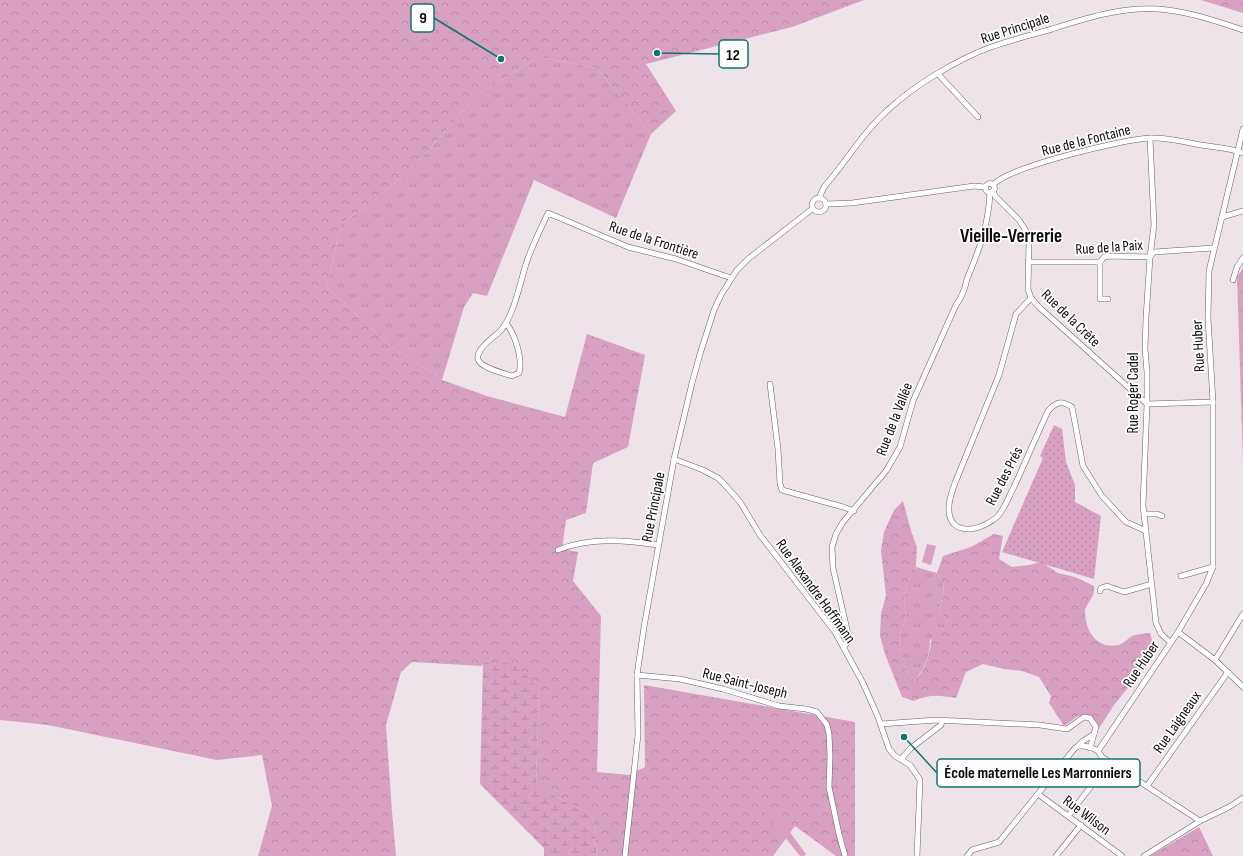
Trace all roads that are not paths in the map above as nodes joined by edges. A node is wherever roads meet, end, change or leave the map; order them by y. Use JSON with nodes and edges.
{"nodes":[{"id":1,"x":1243,"y":30,"type":"edge"},
{"id":2,"x":938,"y":74,"type":"junction"},
{"id":3,"x":978,"y":117,"type":"dead end"},
{"id":4,"x":1243,"y":129,"type":"edge"},
{"id":5,"x":1150,"y":138,"type":"junction"},
{"id":6,"x":1240,"y":152,"type":"edge"},
{"id":7,"x":993,"y":185,"type":"junction"},
{"id":8,"x":985,"y":187,"type":"junction"},
{"id":9,"x":991,"y":192,"type":"junction"},
{"id":10,"x":819,"y":198,"type":"junction"},
{"id":11,"x":826,"y":204,"type":"junction"},
{"id":12,"x":812,"y":209,"type":"junction"},
{"id":13,"x":1243,"y":211,"type":"edge"},
{"id":14,"x":1222,"y":216,"type":"junction"},
{"id":15,"x":1213,"y":248,"type":"junction"},
{"id":16,"x":1150,"y":257,"type":"junction"},
{"id":17,"x":1243,"y":258,"type":"edge"},
{"id":18,"x":1028,"y":262,"type":"junction"},
{"id":19,"x":1100,"y":262,"type":"junction"},
{"id":20,"x":731,"y":278,"type":"junction"},
{"id":21,"x":1233,"y":280,"type":"dead end"},
{"id":22,"x":1031,"y":298,"type":"junction"},
{"id":23,"x":1108,"y":299,"type":"dead end"},
{"id":24,"x":506,"y":324,"type":"junction"},
{"id":25,"x":770,"y":384,"type":"dead end"},
{"id":26,"x":1212,"y":402,"type":"junction"},
{"id":27,"x":1147,"y":404,"type":"junction"},
{"id":28,"x":674,"y":459,"type":"junction"},
{"id":29,"x":854,"y":511,"type":"junction"},
{"id":30,"x":1144,"y":514,"type":"junction"},
{"id":31,"x":1162,"y":516,"type":"dead end"},
{"id":32,"x":1146,"y":531,"type":"junction"},
{"id":33,"x":658,"y":545,"type":"junction"},
{"id":34,"x":558,"y":550,"type":"dead end"},
{"id":35,"x":1213,"y":567,"type":"junction"},
{"id":36,"x":1181,"y":576,"type":"dead end"},
{"id":37,"x":1152,"y":584,"type":"junction"},
{"id":38,"x":1100,"y":591,"type":"dead end"},
{"id":39,"x":1243,"y":614,"type":"edge"},
{"id":40,"x":1178,"y":632,"type":"junction"},
{"id":41,"x":1170,"y":642,"type":"junction"},
{"id":42,"x":844,"y":647,"type":"junction"},
{"id":43,"x":1215,"y":660,"type":"junction"},
{"id":44,"x":1228,"y":672,"type":"junction"},
{"id":45,"x":637,"y":675,"type":"junction"},
{"id":46,"x":1243,"y":686,"type":"edge"},
{"id":47,"x":942,"y":721,"type":"junction"},
{"id":48,"x":881,"y":724,"type":"junction"},
{"id":49,"x":1094,"y":734,"type":"junction"},
{"id":50,"x":1076,"y":747,"type":"junction"},
{"id":51,"x":1090,"y":748,"type":"junction"},
{"id":52,"x":1098,"y":751,"type":"junction"},
{"id":53,"x":901,"y":759,"type":"junction"},
{"id":54,"x":1110,"y":762,"type":"junction"},
{"id":55,"x":1147,"y":786,"type":"junction"},
{"id":56,"x":1038,"y":794,"type":"junction"},
{"id":57,"x":1243,"y":798,"type":"edge"},
{"id":58,"x":1068,"y":816,"type":"junction"},
{"id":59,"x":1200,"y":821,"type":"junction"},
{"id":60,"x":1081,"y":825,"type":"junction"},
{"id":61,"x":625,"y":856,"type":"edge"},
{"id":62,"x":845,"y":856,"type":"edge"},
{"id":63,"x":917,"y":856,"type":"edge"},
{"id":64,"x":967,"y":856,"type":"edge"},
{"id":65,"x":1056,"y":856,"type":"edge"},
{"id":66,"x":1122,"y":856,"type":"edge"},
{"id":67,"x":1144,"y":856,"type":"edge"}],
"edges":[{"from":1,"to":2,"type":"street","name":"Rue Principale"},
{"from":2,"to":3,"type":"street"},
{"from":2,"to":10,"type":"street","name":"Rue Principale"},
{"from":4,"to":6,"type":"street","name":"Rue Huber"},
{"from":5,"to":6,"type":"street","name":"Rue de la Fontaine"},
{"from":5,"to":7,"type":"street","name":"Rue de la Fontaine"},
{"from":5,"to":16,"type":"street","name":"Rue Roger Cadel"},
{"from":6,"to":14,"type":"street","name":"Rue Huber"},
{"from":7,"to":8,"type":"street","name":"Rue de la Fontaine"},
{"from":7,"to":9,"type":"street"},
{"from":8,"to":9,"type":"street"},
{"from":8,"to":11,"type":"street","name":"Rue de la Fontaine"},
{"from":9,"to":18,"type":"street","name":"Rue de la Crête"},
{"from":9,"to":29,"type":"street","name":"Rue de la Vallée"},
{"from":10,"to":11,"type":"street"},
{"from":10,"to":12,"type":"street"},
{"from":11,"to":12,"type":"street"},
{"from":12,"to":20,"type":"street","name":"Rue Principale"},
{"from":13,"to":14,"type":"street"},
{"from":14,"to":15,"type":"street","name":"Rue Huber"},
{"from":15,"to":16,"type":"street","name":"Rue de la Paix"},
{"from":15,"to":26,"type":"street","name":"Rue Huber"},
{"from":16,"to":19,"type":"street","name":"Rue de la Paix"},
{"from":16,"to":27,"type":"street","name":"Rue Roger Cadel"},
{"from":17,"to":21,"type":"street"},
{"from":18,"to":19,"type":"street","name":"Rue de la Paix"},
{"from":18,"to":22,"type":"street","name":"Rue de la Crête"},
{"from":19,"to":23,"type":"street"},
{"from":20,"to":24,"type":"street","name":"Rue de la Frontière"},
{"from":20,"to":28,"type":"street","name":"Rue Principale"},
{"from":22,"to":27,"type":"street","name":"Rue de la Crête"},
{"from":22,"to":32,"type":"street","name":"Rue des Prés"},
{"from":24,"to":24,"type":"street"},
{"from":25,"to":29,"type":"street"},
{"from":26,"to":27,"type":"street"},
{"from":26,"to":35,"type":"street","name":"Rue Huber"},
{"from":27,"to":30,"type":"street","name":"Rue Roger Cadel"},
{"from":28,"to":33,"type":"street","name":"Rue Principale"},
{"from":28,"to":42,"type":"street","name":"Rue Alexandre Hoffmann"},
{"from":29,"to":42,"type":"street","name":"Rue de la Vallée"},
{"from":30,"to":31,"type":"street"},
{"from":30,"to":32,"type":"street","name":"Rue Roger Cadel"},
{"from":32,"to":37,"type":"street","name":"Rue Roger Cadel"},
{"from":33,"to":34,"type":"street"},
{"from":33,"to":45,"type":"street","name":"Rue Principale"},
{"from":35,"to":36,"type":"street"},
{"from":35,"to":40,"type":"street","name":"Rue Huber"},
{"from":37,"to":38,"type":"street"},
{"from":37,"to":41,"type":"street","name":"Rue Roger Cadel"},
{"from":39,"to":43,"type":"street"},
{"from":40,"to":41,"type":"street","name":"Rue Huber"},
{"from":40,"to":43,"type":"street"},
{"from":41,"to":52,"type":"street","name":"Rue Huber"},
{"from":42,"to":48,"type":"street","name":"Rue Alexandre Hoffmann"},
{"from":43,"to":44,"type":"street"},
{"from":44,"to":46,"type":"street"},
{"from":44,"to":55,"type":"street","name":"Rue Laigneaux"},
{"from":45,"to":61,"type":"street","name":"Rue Principale"},
{"from":45,"to":62,"type":"street","name":"Rue Saint-Joseph"},
{"from":47,"to":48,"type":"street"},
{"from":47,"to":49,"type":"street"},
{"from":47,"to":53,"type":"street"},
{"from":48,"to":53,"type":"street","name":"Rue Alexandre Hoffmann"},
{"from":49,"to":50,"type":"street"},
{"from":49,"to":51,"type":"street"},
{"from":50,"to":51,"type":"street"},
{"from":50,"to":56,"type":"street"},
{"from":51,"to":52,"type":"street"},
{"from":52,"to":54,"type":"street"},
{"from":53,"to":63,"type":"street","name":"Rue Alexandre Hoffmann"},
{"from":54,"to":55,"type":"street"},
{"from":54,"to":58,"type":"street"},
{"from":55,"to":59,"type":"street"},
{"from":56,"to":58,"type":"street","name":"Rue Wilson"},
{"from":56,"to":64,"type":"street"},
{"from":57,"to":59,"type":"street"},
{"from":58,"to":60,"type":"street","name":"Rue Wilson"},
{"from":59,"to":67,"type":"street"},
{"from":60,"to":65,"type":"street"},
{"from":60,"to":66,"type":"street","name":"Rue Wilson"}]}
